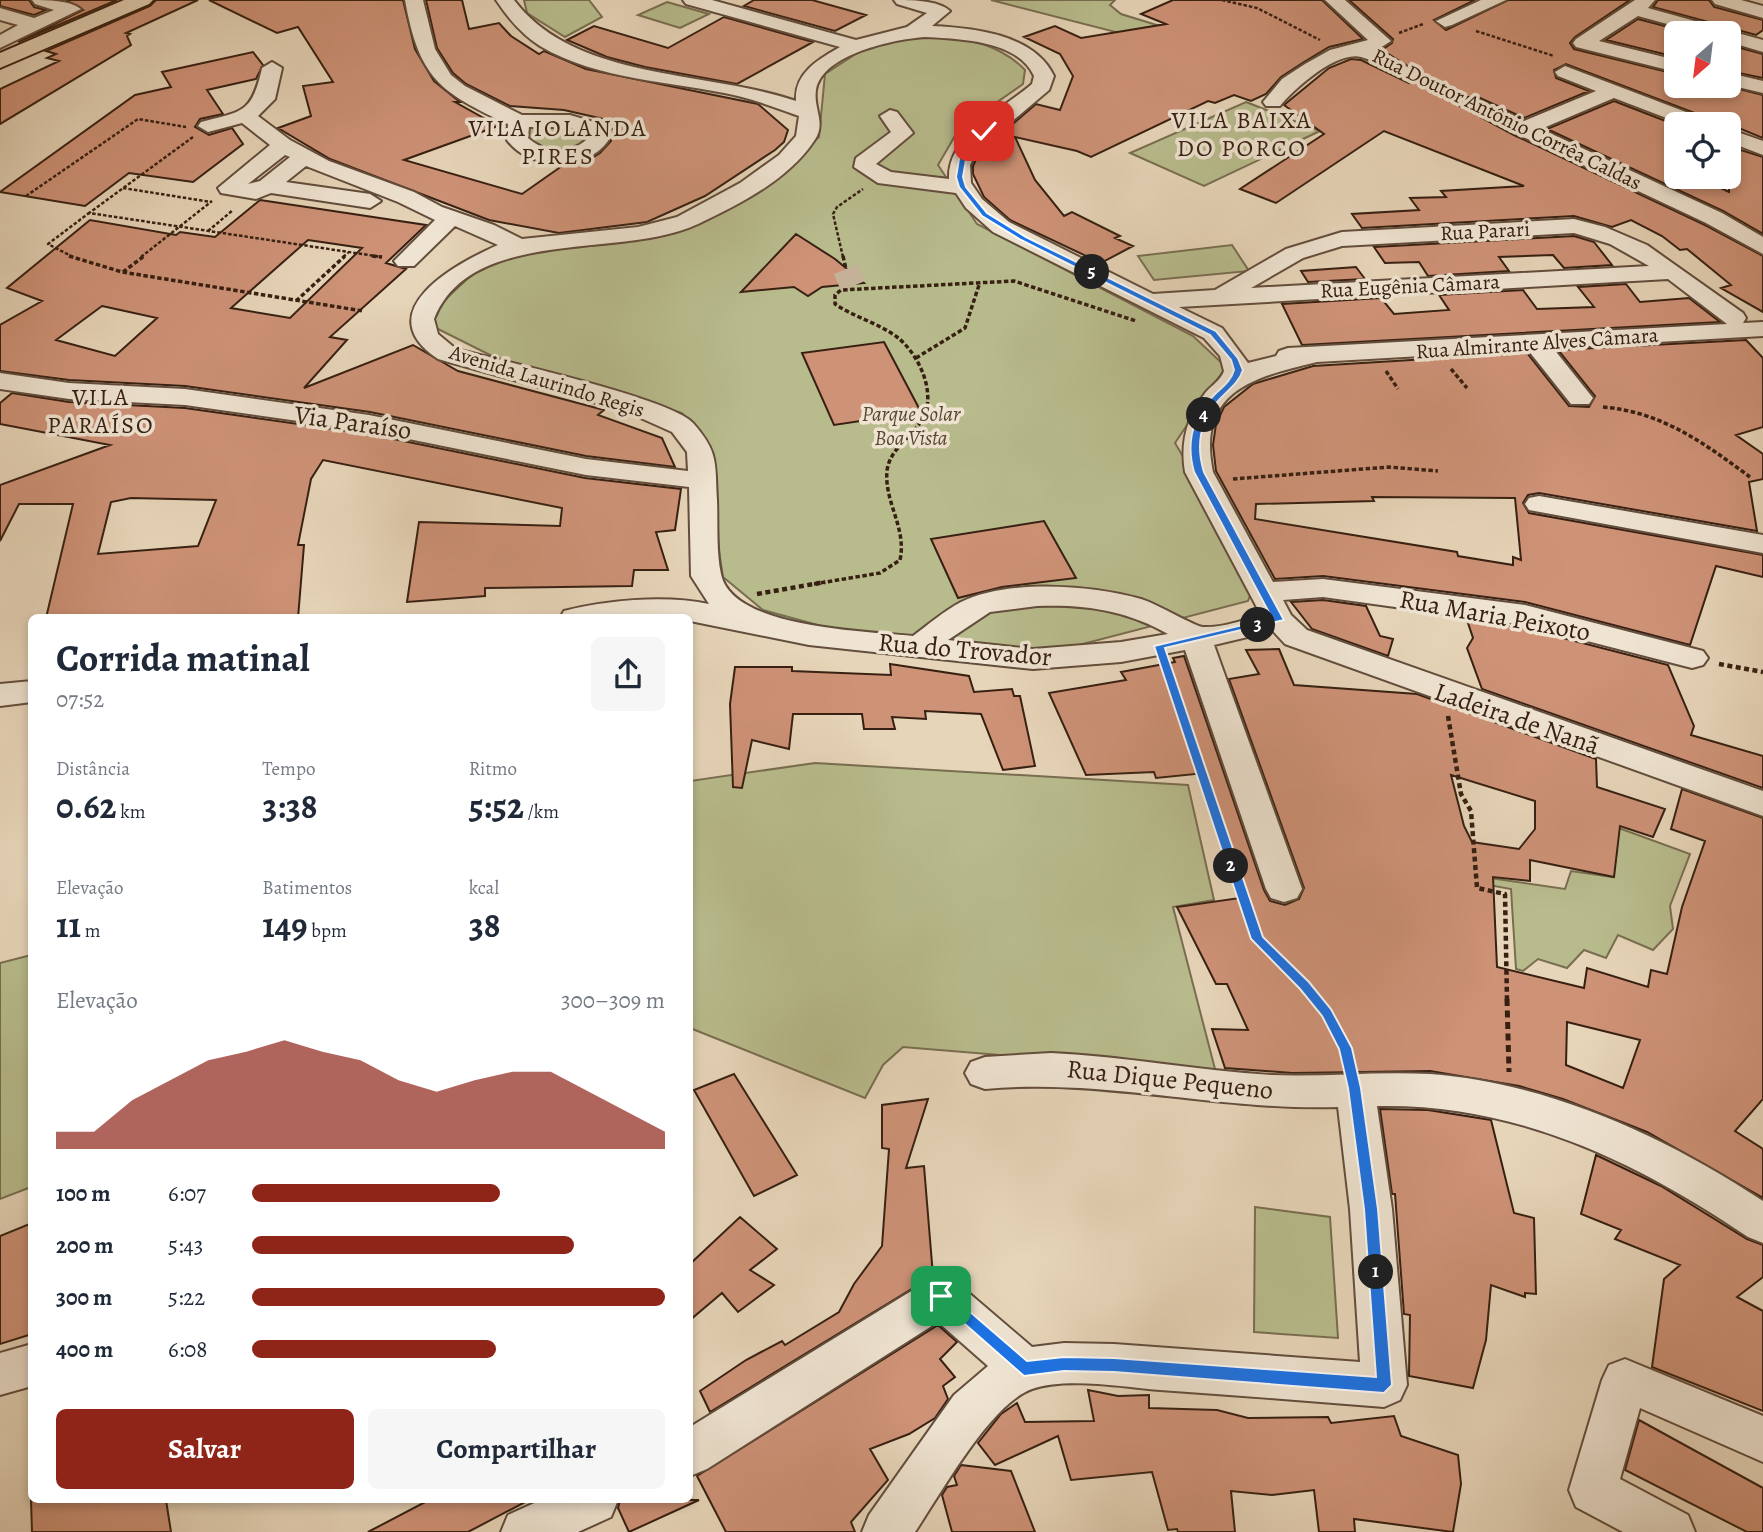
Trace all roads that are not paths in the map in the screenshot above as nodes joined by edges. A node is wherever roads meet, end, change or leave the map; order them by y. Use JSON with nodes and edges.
{"nodes":[{"id":1,"x":41,"y":0,"type":"edge"},
{"id":2,"x":123,"y":0,"type":"edge"},
{"id":3,"x":142,"y":0,"type":"edge"},
{"id":4,"x":414,"y":0,"type":"edge"},
{"id":5,"x":505,"y":0,"type":"edge"},
{"id":6,"x":692,"y":0,"type":"edge"},
{"id":7,"x":903,"y":0,"type":"edge"},
{"id":8,"x":1334,"y":0,"type":"edge"},
{"id":9,"x":1451,"y":0,"type":"edge"},
{"id":10,"x":1721,"y":0,"type":"edge"},
{"id":11,"x":1490,"y":3,"type":"edge"},
{"id":12,"x":1641,"y":5,"type":"edge"},
{"id":13,"x":1763,"y":12,"type":"edge"},
{"id":14,"x":0,"y":15,"type":"edge"},
{"id":15,"x":69,"y":16,"type":"junction"},
{"id":16,"x":812,"y":17,"type":"dead end"},
{"id":17,"x":1445,"y":21,"type":"road end"},
{"id":18,"x":1686,"y":21,"type":"edge"},
{"id":19,"x":35,"y":24,"type":"junction"},
{"id":20,"x":793,"y":26,"type":"junction"},
{"id":21,"x":912,"y":32,"type":"junction"},
{"id":22,"x":1741,"y":40,"type":"edge"},
{"id":23,"x":0,"y":42,"type":"edge"},
{"id":24,"x":854,"y":45,"type":"junction"},
{"id":25,"x":1763,"y":46,"type":"edge"},
{"id":26,"x":1362,"y":50,"type":"junction"},
{"id":27,"x":0,"y":52,"type":"edge"},
{"id":28,"x":0,"y":61,"type":"edge"},
{"id":29,"x":1664,"y":63,"type":"edge"},
{"id":30,"x":272,"y":68,"type":"dead end"},
{"id":31,"x":1565,"y":72,"type":"road end"},
{"id":32,"x":1409,"y":74,"type":"road end"},
{"id":33,"x":812,"y":78,"type":"junction"},
{"id":34,"x":1741,"y":82,"type":"edge"},
{"id":35,"x":1763,"y":87,"type":"edge"},
{"id":36,"x":737,"y":90,"type":"junction"},
{"id":37,"x":1614,"y":91,"type":"junction"},
{"id":38,"x":1273,"y":102,"type":"dead end"},
{"id":39,"x":1471,"y":104,"type":"road end"},
{"id":40,"x":1669,"y":112,"type":"edge"},
{"id":41,"x":810,"y":113,"type":"junction"},
{"id":42,"x":246,"y":116,"type":"junction"},
{"id":43,"x":890,"y":116,"type":"dead end"},
{"id":44,"x":519,"y":121,"type":"dead end"},
{"id":45,"x":1521,"y":129,"type":"junction"},
{"id":46,"x":1741,"y":140,"type":"edge"},
{"id":47,"x":276,"y":141,"type":"junction"},
{"id":48,"x":1763,"y":149,"type":"edge"},
{"id":49,"x":295,"y":164,"type":"junction"},
{"id":50,"x":268,"y":186,"type":"junction"},
{"id":51,"x":963,"y":187,"type":"junction"},
{"id":52,"x":441,"y":214,"type":"junction"},
{"id":53,"x":517,"y":247,"type":"junction"},
{"id":54,"x":1763,"y":247,"type":"edge"},
{"id":55,"x":406,"y":261,"type":"road end"},
{"id":56,"x":1672,"y":272,"type":"junction"},
{"id":57,"x":1224,"y":295,"type":"junction"},
{"id":58,"x":1149,"y":301,"type":"junction"},
{"id":59,"x":1734,"y":318,"type":"dead end"},
{"id":60,"x":1763,"y":330,"type":"edge"},
{"id":61,"x":1213,"y":333,"type":"junction"},
{"id":62,"x":1535,"y":343,"type":"junction"},
{"id":63,"x":1310,"y":356,"type":"junction"},
{"id":64,"x":1236,"y":378,"type":"junction"},
{"id":65,"x":0,"y":381,"type":"edge"},
{"id":66,"x":1580,"y":398,"type":"road end"},
{"id":67,"x":704,"y":481,"type":"junction"},
{"id":68,"x":1539,"y":504,"type":"dead end"},
{"id":69,"x":1763,"y":544,"type":"edge"},
{"id":70,"x":703,"y":556,"type":"junction"},
{"id":71,"x":1272,"y":606,"type":"junction"},
{"id":72,"x":626,"y":611,"type":"junction"},
{"id":73,"x":604,"y":614,"type":"edge"},
{"id":74,"x":757,"y":623,"type":"junction"},
{"id":75,"x":1197,"y":639,"type":"junction"},
{"id":76,"x":919,"y":647,"type":"junction"},
{"id":77,"x":1692,"y":658,"type":"road end"},
{"id":78,"x":28,"y":692,"type":"edge"},
{"id":79,"x":0,"y":695,"type":"edge"},
{"id":80,"x":1763,"y":804,"type":"edge"},
{"id":81,"x":1284,"y":889,"type":"dead end"},
{"id":82,"x":985,"y":1073,"type":"dead end"},
{"id":83,"x":1355,"y":1088,"type":"junction"},
{"id":84,"x":1763,"y":1224,"type":"edge"},
{"id":85,"x":28,"y":1367,"type":"edge"},
{"id":86,"x":1024,"y":1369,"type":"junction"},
{"id":87,"x":0,"y":1374,"type":"edge"},
{"id":88,"x":1763,"y":1439,"type":"edge"},
{"id":89,"x":693,"y":1451,"type":"edge"},
{"id":90,"x":588,"y":1503,"type":"edge"},
{"id":91,"x":525,"y":1532,"type":"edge"},
{"id":92,"x":886,"y":1532,"type":"edge"},
{"id":93,"x":1671,"y":1532,"type":"edge"}],
"edges":[{"from":1,"to":15,"type":"street"},
{"from":2,"to":15,"type":"main road"},
{"from":3,"to":28,"type":"main road"},
{"from":4,"to":44,"type":"street"},
{"from":5,"to":36,"type":"street"},
{"from":6,"to":20,"type":"street"},
{"from":7,"to":21,"type":"street"},
{"from":8,"to":26,"type":"street"},
{"from":9,"to":11,"type":"street"},
{"from":10,"to":13,"type":"street"},
{"from":11,"to":17,"type":"street"},
{"from":12,"to":18,"type":"street"},
{"from":12,"to":29,"type":"street"},
{"from":14,"to":19,"type":"street"},
{"from":15,"to":19,"type":"street"},
{"from":15,"to":27,"type":"main road"},
{"from":16,"to":20,"type":"street"},
{"from":19,"to":23,"type":"street"},
{"from":20,"to":24,"type":"street"},
{"from":21,"to":24,"type":"street"},
{"from":21,"to":51,"type":"street"},
{"from":22,"to":25,"type":"street"},
{"from":24,"to":33,"type":"street"},
{"from":26,"to":32,"type":"street","name":"Rua Doutor Antônio Corrêa Caldas"},
{"from":26,"to":38,"type":"street"},
{"from":30,"to":42,"type":"street"},
{"from":31,"to":37,"type":"street"},
{"from":33,"to":36,"type":"street"},
{"from":33,"to":41,"type":"street","name":"Avenida Laurindo Regis"},
{"from":34,"to":35,"type":"street"},
{"from":36,"to":41,"type":"street"},
{"from":37,"to":40,"type":"street"},
{"from":37,"to":45,"type":"street"},
{"from":39,"to":45,"type":"street","name":"Rua Doutor Antônio Corrêa Caldas"},
{"from":41,"to":53,"type":"street","name":"Avenida Laurindo Regis"},
{"from":42,"to":47,"type":"street"},
{"from":42,"to":47,"type":"street"},
{"from":43,"to":51,"type":"street"},
{"from":45,"to":54,"type":"street","name":"Rua Doutor Antônio Corrêa Caldas"},
{"from":46,"to":48,"type":"street"},
{"from":47,"to":49,"type":"street"},
{"from":47,"to":50,"type":"street"},
{"from":49,"to":50,"type":"street"},
{"from":49,"to":52,"type":"street"},
{"from":50,"to":52,"type":"street"},
{"from":51,"to":58,"type":"street"},
{"from":52,"to":53,"type":"street"},
{"from":52,"to":55,"type":"street"},
{"from":53,"to":67,"type":"street","name":"Avenida Laurindo Regis"},
{"from":56,"to":57,"type":"street","name":"Rua Eugênia Câmara"},
{"from":56,"to":57,"type":"street","name":"Rua Parari"},
{"from":56,"to":59,"type":"street","name":"Rua Parari"},
{"from":57,"to":58,"type":"street","name":"Rua Eugênia Câmara"},
{"from":58,"to":61,"type":"street"},
{"from":60,"to":62,"type":"street","name":"Rua Almirante Alves Câmara"},
{"from":61,"to":63,"type":"street","name":"Rua Almirante Alves Câmara"},
{"from":61,"to":64,"type":"street"},
{"from":62,"to":63,"type":"street","name":"Rua Almirante Alves Câmara"},
{"from":62,"to":66,"type":"street"},
{"from":63,"to":64,"type":"street","name":"Rua Almirante Alves Câmara"},
{"from":64,"to":71,"type":"street"},
{"from":65,"to":67,"type":"street","name":"Via Paraíso"},
{"from":67,"to":70,"type":"street","name":"Avenida Laurindo Regis"},
{"from":68,"to":69,"type":"street"},
{"from":70,"to":72,"type":"street"},
{"from":70,"to":74,"type":"street","name":"Avenida Laurindo Regis"},
{"from":71,"to":75,"type":"street","name":"Rua do Trovador"},
{"from":71,"to":77,"type":"street","name":"Rua Maria Peixoto"},
{"from":71,"to":80,"type":"street","name":"Ladeira de Nanã"},
{"from":72,"to":73,"type":"street"},
{"from":72,"to":74,"type":"street","name":"Rua do Trovador"},
{"from":74,"to":76,"type":"street","name":"Rua do Trovador"},
{"from":75,"to":76,"type":"street","name":"Rua do Trovador"},
{"from":75,"to":76,"type":"street"},
{"from":75,"to":81,"type":"street"},
{"from":78,"to":79,"type":"street"},
{"from":82,"to":83,"type":"street","name":"Rua Dique Pequeno"},
{"from":83,"to":84,"type":"street","name":"Rua Dique Pequeno"},
{"from":83,"to":86,"type":"street"},
{"from":85,"to":87,"type":"street"},
{"from":86,"to":89,"type":"street"},
{"from":86,"to":92,"type":"street"},
{"from":88,"to":93,"type":"street"},
{"from":90,"to":91,"type":"street"}]}
